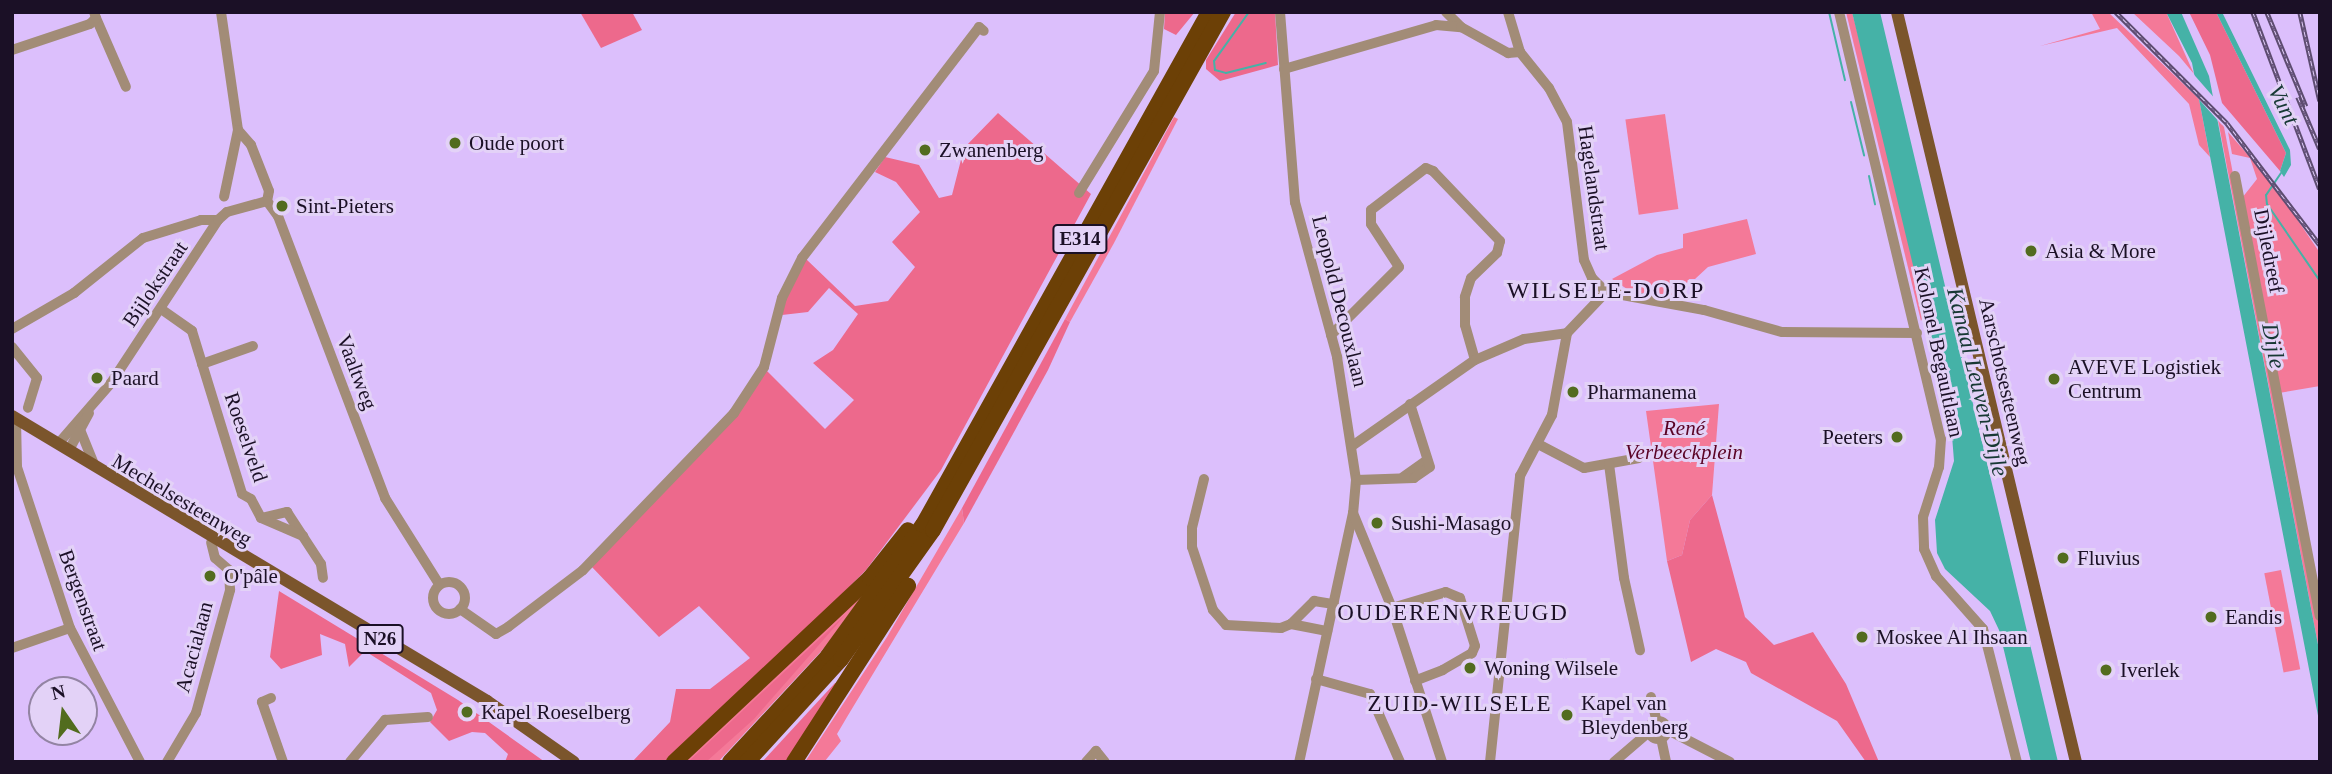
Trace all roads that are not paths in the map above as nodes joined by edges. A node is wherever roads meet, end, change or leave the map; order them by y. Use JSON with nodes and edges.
{"nodes":[{"id":1,"x":221,"y":12,"type":"edge"},
{"id":2,"x":1160,"y":12,"type":"edge"},
{"id":3,"x":1209,"y":12,"type":"edge"},
{"id":4,"x":1223,"y":12,"type":"edge"},
{"id":5,"x":1280,"y":12,"type":"edge"},
{"id":6,"x":1446,"y":12,"type":"edge"},
{"id":7,"x":1508,"y":12,"type":"edge"},
{"id":8,"x":1839,"y":12,"type":"edge"},
{"id":9,"x":1897,"y":12,"type":"edge"},
{"id":10,"x":95,"y":15,"type":"edge"},
{"id":11,"x":1461,"y":27,"type":"junction"},
{"id":12,"x":984,"y":31,"type":"dead end"},
{"id":13,"x":12,"y":50,"type":"edge"},
{"id":14,"x":1520,"y":52,"type":"junction"},
{"id":15,"x":1284,"y":69,"type":"junction"},
{"id":16,"x":126,"y":88,"type":"dead end"},
{"id":17,"x":238,"y":130,"type":"junction"},
{"id":18,"x":2235,"y":176,"type":"dead end"},
{"id":19,"x":1079,"y":193,"type":"dead end"},
{"id":20,"x":224,"y":197,"type":"dead end"},
{"id":21,"x":267,"y":201,"type":"junction"},
{"id":22,"x":218,"y":220,"type":"junction"},
{"id":23,"x":1606,"y":292,"type":"junction"},
{"id":24,"x":161,"y":309,"type":"junction"},
{"id":25,"x":12,"y":329,"type":"edge"},
{"id":26,"x":1567,"y":333,"type":"junction"},
{"id":27,"x":1917,"y":334,"type":"junction"},
{"id":28,"x":1331,"y":335,"type":"junction"},
{"id":29,"x":12,"y":346,"type":"edge"},
{"id":30,"x":253,"y":346,"type":"dead end"},
{"id":31,"x":1475,"y":360,"type":"junction"},
{"id":32,"x":202,"y":364,"type":"junction"},
{"id":33,"x":1410,"y":404,"type":"junction"},
{"id":34,"x":28,"y":408,"type":"dead end"},
{"id":35,"x":90,"y":411,"type":"junction"},
{"id":36,"x":14,"y":417,"type":"edge"},
{"id":37,"x":36,"y":431,"type":"junction"},
{"id":38,"x":81,"y":432,"type":"junction"},
{"id":39,"x":16,"y":443,"type":"junction"},
{"id":40,"x":1538,"y":444,"type":"junction"},
{"id":41,"x":1352,"y":446,"type":"junction"},
{"id":42,"x":64,"y":447,"type":"junction"},
{"id":43,"x":1639,"y":458,"type":"dead end"},
{"id":44,"x":93,"y":462,"type":"junction"},
{"id":45,"x":972,"y":464,"type":"junction"},
{"id":46,"x":1609,"y":464,"type":"junction"},
{"id":47,"x":956,"y":468,"type":"junction"},
{"id":48,"x":1204,"y":479,"type":"dead end"},
{"id":49,"x":1356,"y":480,"type":"junction"},
{"id":50,"x":1353,"y":513,"type":"junction"},
{"id":51,"x":211,"y":542,"type":"junction"},
{"id":52,"x":279,"y":578,"type":"junction"},
{"id":53,"x":323,"y":578,"type":"dead end"},
{"id":54,"x":2316,"y":581,"type":"edge"},
{"id":55,"x":439,"y":584,"type":"junction"},
{"id":56,"x":1334,"y":604,"type":"junction"},
{"id":57,"x":1392,"y":608,"type":"junction"},
{"id":58,"x":460,"y":609,"type":"junction"},
{"id":59,"x":2320,"y":616,"type":"edge"},
{"id":60,"x":1291,"y":624,"type":"junction"},
{"id":61,"x":70,"y":628,"type":"junction"},
{"id":62,"x":1327,"y":631,"type":"junction"},
{"id":63,"x":12,"y":648,"type":"edge"},
{"id":64,"x":1640,"y":650,"type":"dead end"},
{"id":65,"x":1317,"y":678,"type":"junction"},
{"id":66,"x":1415,"y":681,"type":"junction"},
{"id":67,"x":1651,"y":697,"type":"dead end"},
{"id":68,"x":271,"y":698,"type":"dead end"},
{"id":69,"x":480,"y":700,"type":"junction"},
{"id":70,"x":428,"y":718,"type":"dead end"},
{"id":71,"x":1657,"y":722,"type":"junction"},
{"id":72,"x":1649,"y":732,"type":"junction"},
{"id":73,"x":1663,"y":734,"type":"junction"},
{"id":74,"x":141,"y":762,"type":"edge"},
{"id":75,"x":167,"y":762,"type":"edge"},
{"id":76,"x":283,"y":762,"type":"edge"},
{"id":77,"x":350,"y":762,"type":"edge"},
{"id":78,"x":560,"y":762,"type":"edge"},
{"id":79,"x":574,"y":762,"type":"edge"},
{"id":80,"x":674,"y":762,"type":"edge"},
{"id":81,"x":730,"y":762,"type":"edge"},
{"id":82,"x":747,"y":762,"type":"edge"},
{"id":83,"x":794,"y":762,"type":"edge"},
{"id":84,"x":1086,"y":762,"type":"edge"},
{"id":85,"x":1105,"y":762,"type":"edge"},
{"id":86,"x":1298,"y":762,"type":"edge"},
{"id":87,"x":1401,"y":762,"type":"edge"},
{"id":88,"x":1443,"y":762,"type":"edge"},
{"id":89,"x":1490,"y":762,"type":"edge"},
{"id":90,"x":1614,"y":762,"type":"edge"},
{"id":91,"x":1666,"y":762,"type":"edge"},
{"id":92,"x":1730,"y":762,"type":"edge"},
{"id":93,"x":2017,"y":762,"type":"edge"},
{"id":94,"x":2076,"y":762,"type":"edge"}],
"edges":[{"from":1,"to":17,"type":"street"},
{"from":2,"to":19,"type":"street"},
{"from":3,"to":47,"type":"highway","number":"E314"},
{"from":4,"to":45,"type":"highway","number":"E314"},
{"from":5,"to":15,"type":"street","name":"Leopold Decouxlaan"},
{"from":6,"to":11,"type":"street"},
{"from":7,"to":14,"type":"street"},
{"from":8,"to":27,"type":"street","name":"Kolonel Begaultlaan"},
{"from":9,"to":94,"type":"main road","name":"Aarschotsesteenweg"},
{"from":10,"to":13,"type":"street"},
{"from":10,"to":16,"type":"street"},
{"from":11,"to":14,"type":"street"},
{"from":11,"to":15,"type":"street"},
{"from":12,"to":58,"type":"street","name":"Vaaltweg"},
{"from":14,"to":23,"type":"street","name":"Hagelandstraat"},
{"from":15,"to":28,"type":"street","name":"Leopold Decouxlaan"},
{"from":17,"to":20,"type":"street"},
{"from":17,"to":21,"type":"street","name":"Vaaltweg"},
{"from":18,"to":54,"type":"street","name":"Dijledreef"},
{"from":21,"to":22,"type":"street"},
{"from":21,"to":55,"type":"street","name":"Vaaltweg"},
{"from":22,"to":24,"type":"street","name":"Bijlokstraat"},
{"from":22,"to":25,"type":"street"},
{"from":23,"to":26,"type":"street"},
{"from":23,"to":27,"type":"street"},
{"from":24,"to":32,"type":"street","name":"Roeselveld"},
{"from":24,"to":35,"type":"street","name":"Bijlokstraat"},
{"from":26,"to":31,"type":"street"},
{"from":26,"to":40,"type":"street"},
{"from":27,"to":93,"type":"street","name":"Kolonel Begaultlaan"},
{"from":28,"to":31,"type":"street"},
{"from":28,"to":41,"type":"street","name":"Leopold Decouxlaan"},
{"from":29,"to":34,"type":"street"},
{"from":30,"to":32,"type":"street"},
{"from":31,"to":33,"type":"street"},
{"from":32,"to":53,"type":"street","name":"Roeselveld"},
{"from":33,"to":41,"type":"street"},
{"from":33,"to":49,"type":"street"},
{"from":35,"to":38,"type":"street","name":"Bijlokstraat"},
{"from":35,"to":42,"type":"street","name":"Bijlokstraat"},
{"from":36,"to":37,"type":"main road","name":"Mechelsesteenweg","number":"N26"},
{"from":36,"to":39,"type":"street","name":"Bergenstraat"},
{"from":37,"to":39,"type":"street"},
{"from":37,"to":42,"type":"main road","name":"Mechelsesteenweg","number":"N26"},
{"from":38,"to":42,"type":"street","name":"Bijlokstraat"},
{"from":38,"to":44,"type":"street"},
{"from":39,"to":61,"type":"street","name":"Bergenstraat"},
{"from":40,"to":46,"type":"street"},
{"from":40,"to":89,"type":"street"},
{"from":41,"to":49,"type":"street","name":"Leopold Decouxlaan"},
{"from":42,"to":44,"type":"main road","name":"Mechelsesteenweg","number":"N26"},
{"from":42,"to":51,"type":"main road","name":"Mechelsesteenweg","number":"N26"},
{"from":43,"to":46,"type":"street"},
{"from":44,"to":52,"type":"main road","name":"Mechelsesteenweg","number":"N26"},
{"from":45,"to":82,"type":"highway","number":"E314"},
{"from":45,"to":83,"type":"highway"},
{"from":46,"to":64,"type":"street"},
{"from":47,"to":80,"type":"highway"},
{"from":47,"to":81,"type":"highway","number":"E314"},
{"from":48,"to":60,"type":"street"},
{"from":49,"to":50,"type":"street","name":"Leopold Decouxlaan"},
{"from":50,"to":56,"type":"street","name":"Leopold Decouxlaan"},
{"from":50,"to":57,"type":"street"},
{"from":51,"to":52,"type":"main road","name":"Mechelsesteenweg","number":"N26"},
{"from":51,"to":75,"type":"street","name":"Acacialaan"},
{"from":52,"to":69,"type":"main road","name":"Mechelsesteenweg","number":"N26"},
{"from":54,"to":59,"type":"street","name":"Dijledreef"},
{"from":55,"to":58,"type":"street"},
{"from":55,"to":58,"type":"street","name":"Vaaltweg"},
{"from":56,"to":60,"type":"street"},
{"from":56,"to":62,"type":"street","name":"Leopold Decouxlaan"},
{"from":57,"to":66,"type":"street"},
{"from":57,"to":66,"type":"street"},
{"from":60,"to":62,"type":"street"},
{"from":61,"to":63,"type":"street"},
{"from":61,"to":74,"type":"street","name":"Bergenstraat"},
{"from":62,"to":65,"type":"street","name":"Leopold Decouxlaan"},
{"from":65,"to":86,"type":"street","name":"Leopold Decouxlaan"},
{"from":65,"to":87,"type":"street"},
{"from":66,"to":88,"type":"street"},
{"from":67,"to":71,"type":"street"},
{"from":68,"to":76,"type":"street"},
{"from":69,"to":78,"type":"main road","name":"Mechelsesteenweg","number":"N26"},
{"from":69,"to":79,"type":"main road","name":"Mechelsesteenweg","number":"N26"},
{"from":70,"to":77,"type":"street"},
{"from":71,"to":72,"type":"street"},
{"from":71,"to":73,"type":"street"},
{"from":72,"to":73,"type":"street"},
{"from":72,"to":90,"type":"street"},
{"from":73,"to":91,"type":"street"},
{"from":73,"to":92,"type":"street"},
{"from":84,"to":85,"type":"street"}]}
